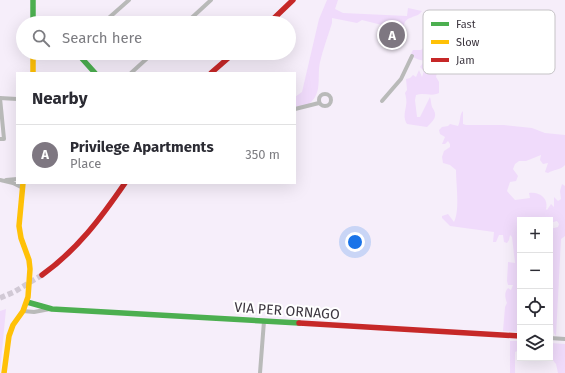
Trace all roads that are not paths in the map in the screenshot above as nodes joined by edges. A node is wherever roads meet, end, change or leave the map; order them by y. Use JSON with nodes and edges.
{"nodes":[{"id":1,"x":33,"y":0,"type":"edge"},
{"id":2,"x":129,"y":0,"type":"edge"},
{"id":3,"x":211,"y":0,"type":"edge"},
{"id":4,"x":294,"y":0,"type":"edge"},
{"id":5,"x":33,"y":16,"type":"edge"},
{"id":6,"x":111,"y":16,"type":"edge"},
{"id":7,"x":194,"y":16,"type":"edge"},
{"id":8,"x":277,"y":16,"type":"edge"},
{"id":9,"x":412,"y":56,"type":"dead end"},
{"id":10,"x":32,"y":60,"type":"edge"},
{"id":11,"x":84,"y":60,"type":"edge"},
{"id":12,"x":145,"y":60,"type":"edge"},
{"id":13,"x":226,"y":60,"type":"edge"},
{"id":14,"x":33,"y":72,"type":"edge"},
{"id":15,"x":94,"y":72,"type":"edge"},
{"id":16,"x":132,"y":72,"type":"edge"},
{"id":17,"x":212,"y":72,"type":"edge"},
{"id":18,"x":0,"y":98,"type":"edge"},
{"id":19,"x":16,"y":99,"type":"edge"},
{"id":20,"x":382,"y":101,"type":"dead end"},
{"id":21,"x":319,"y":103,"type":"dead end"},
{"id":22,"x":296,"y":110,"type":"edge"},
{"id":23,"x":0,"y":140,"type":"edge"},
{"id":24,"x":16,"y":179,"type":"edge"},
{"id":25,"x":2,"y":180,"type":"edge"},
{"id":26,"x":124,"y":184,"type":"edge"},
{"id":27,"x":23,"y":186,"type":"edge"},
{"id":28,"x":42,"y":275,"type":"tunnel mouth"},
{"id":29,"x":27,"y":302,"type":"junction"},
{"id":30,"x":52,"y":309,"type":"junction"},
{"id":31,"x":22,"y":314,"type":"junction"},
{"id":32,"x":264,"y":321,"type":"junction"},
{"id":33,"x":517,"y":336,"type":"edge"},
{"id":34,"x":553,"y":338,"type":"edge"},
{"id":35,"x":565,"y":338,"type":"edge"},
{"id":36,"x":4,"y":373,"type":"edge"},
{"id":37,"x":260,"y":373,"type":"edge"}],
"edges":[{"from":1,"to":5,"type":"street"},
{"from":2,"to":6,"type":"street"},
{"from":3,"to":7,"type":"street"},
{"from":4,"to":8,"type":"street"},
{"from":9,"to":20,"type":"street"},
{"from":10,"to":14,"type":"street"},
{"from":11,"to":15,"type":"street"},
{"from":12,"to":16,"type":"street"},
{"from":13,"to":17,"type":"street"},
{"from":18,"to":19,"type":"street"},
{"from":18,"to":23,"type":"street"},
{"from":21,"to":22,"type":"street"},
{"from":24,"to":25,"type":"street"},
{"from":25,"to":27,"type":"street"},
{"from":26,"to":28,"type":"street"},
{"from":27,"to":29,"type":"street"},
{"from":29,"to":30,"type":"street","name":"VIA PER ORNAGO"},
{"from":29,"to":31,"type":"street"},
{"from":30,"to":31,"type":"street","name":"VIA PER ORNAGO"},
{"from":30,"to":32,"type":"street","name":"VIA PER ORNAGO"},
{"from":31,"to":36,"type":"street"},
{"from":32,"to":33,"type":"street","name":"VIA PER ORNAGO"},
{"from":32,"to":37,"type":"street"},
{"from":34,"to":35,"type":"street"}]}
